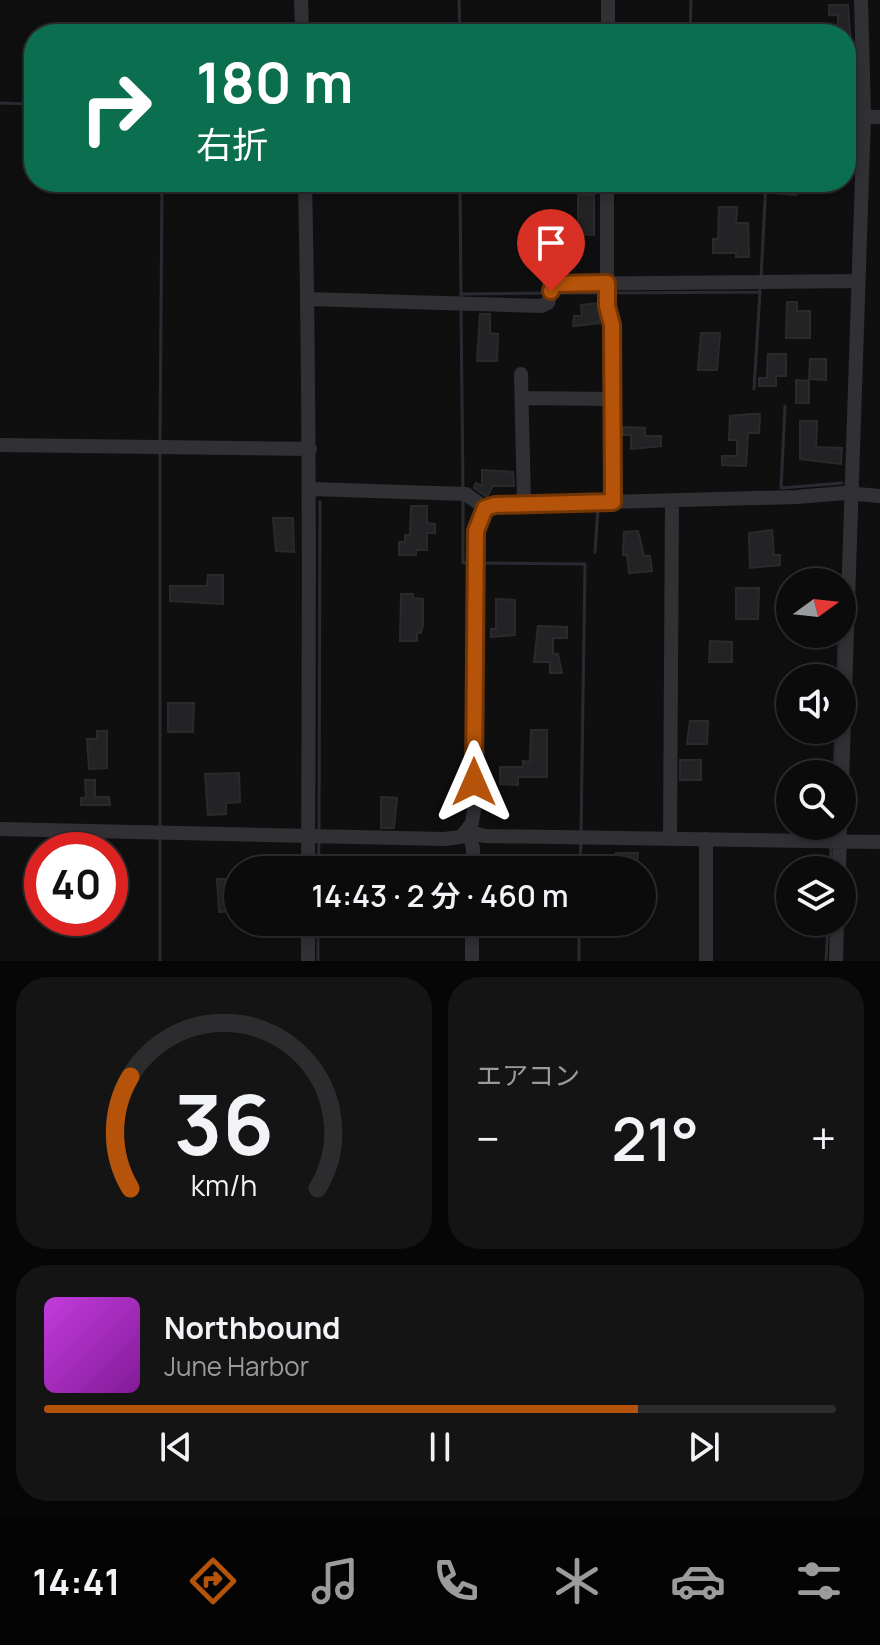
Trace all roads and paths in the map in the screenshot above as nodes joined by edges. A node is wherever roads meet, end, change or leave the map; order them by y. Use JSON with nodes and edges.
{"nodes":[{"id":1,"x":301,"y":0,"type":"edge"},
{"id":2,"x":608,"y":0,"type":"edge"},
{"id":3,"x":861,"y":0,"type":"edge"},
{"id":4,"x":302,"y":24,"type":"edge"},
{"id":5,"x":608,"y":24,"type":"edge"},
{"id":6,"x":856,"y":116,"type":"edge"},
{"id":7,"x":864,"y":116,"type":"junction"},
{"id":8,"x":880,"y":117,"type":"edge"},
{"id":9,"x":305,"y":192,"type":"edge"},
{"id":10,"x":607,"y":192,"type":"edge"},
{"id":11,"x":858,"y":281,"type":"junction"},
{"id":12,"x":607,"y":290,"type":"junction"},
{"id":13,"x":307,"y":299,"type":"junction"},
{"id":14,"x":521,"y":374,"type":"dead end"},
{"id":15,"x":522,"y":398,"type":"junction"},
{"id":16,"x":608,"y":399,"type":"junction"},
{"id":17,"x":0,"y":445,"type":"edge"},
{"id":18,"x":310,"y":449,"type":"junction"},
{"id":19,"x":311,"y":489,"type":"junction"},
{"id":20,"x":853,"y":496,"type":"junction"},
{"id":21,"x":880,"y":496,"type":"edge"},
{"id":22,"x":672,"y":500,"type":"junction"},
{"id":23,"x":605,"y":502,"type":"junction"},
{"id":24,"x":524,"y":504,"type":"junction"},
{"id":25,"x":485,"y":508,"type":"junction"},
{"id":26,"x":843,"y":760,"type":"edge"},
{"id":27,"x":0,"y":829,"type":"edge"},
{"id":28,"x":468,"y":831,"type":"junction"},
{"id":29,"x":315,"y":835,"type":"junction"},
{"id":30,"x":776,"y":838,"type":"edge"},
{"id":31,"x":670,"y":839,"type":"junction"},
{"id":32,"x":706,"y":839,"type":"junction"},
{"id":33,"x":856,"y":839,"type":"edge"},
{"id":34,"x":880,"y":842,"type":"edge"},
{"id":35,"x":311,"y":856,"type":"edge"},
{"id":36,"x":473,"y":856,"type":"edge"},
{"id":37,"x":308,"y":936,"type":"edge"},
{"id":38,"x":472,"y":936,"type":"edge"},
{"id":39,"x":837,"y":936,"type":"edge"},
{"id":40,"x":308,"y":961,"type":"edge"},
{"id":41,"x":472,"y":961,"type":"edge"},
{"id":42,"x":706,"y":961,"type":"edge"},
{"id":43,"x":836,"y":961,"type":"edge"}],
"edges":[{"from":1,"to":4,"type":"street"},
{"from":2,"to":5,"type":"street"},
{"from":3,"to":7,"type":"street"},
{"from":6,"to":7,"type":"street"},
{"from":7,"to":8,"type":"street"},
{"from":7,"to":11,"type":"street"},
{"from":9,"to":13,"type":"street"},
{"from":10,"to":12,"type":"street"},
{"from":11,"to":12,"type":"street"},
{"from":11,"to":20,"type":"street"},
{"from":12,"to":13,"type":"street"},
{"from":12,"to":16,"type":"street"},
{"from":13,"to":18,"type":"street"},
{"from":14,"to":15,"type":"street"},
{"from":15,"to":16,"type":"street"},
{"from":15,"to":24,"type":"street"},
{"from":16,"to":23,"type":"street"},
{"from":17,"to":18,"type":"street"},
{"from":18,"to":19,"type":"street"},
{"from":19,"to":25,"type":"street"},
{"from":19,"to":29,"type":"street"},
{"from":20,"to":21,"type":"street"},
{"from":20,"to":22,"type":"street"},
{"from":20,"to":26,"type":"street"},
{"from":22,"to":23,"type":"street"},
{"from":22,"to":31,"type":"street"},
{"from":23,"to":24,"type":"street"},
{"from":24,"to":25,"type":"street"},
{"from":25,"to":28,"type":"street"},
{"from":27,"to":29,"type":"street"},
{"from":28,"to":29,"type":"street"},
{"from":28,"to":31,"type":"street"},
{"from":28,"to":36,"type":"street"},
{"from":29,"to":35,"type":"street"},
{"from":30,"to":32,"type":"street"},
{"from":31,"to":32,"type":"street"},
{"from":32,"to":42,"type":"street"},
{"from":33,"to":34,"type":"street"},
{"from":37,"to":40,"type":"street"},
{"from":38,"to":41,"type":"street"},
{"from":39,"to":43,"type":"street"}]}
